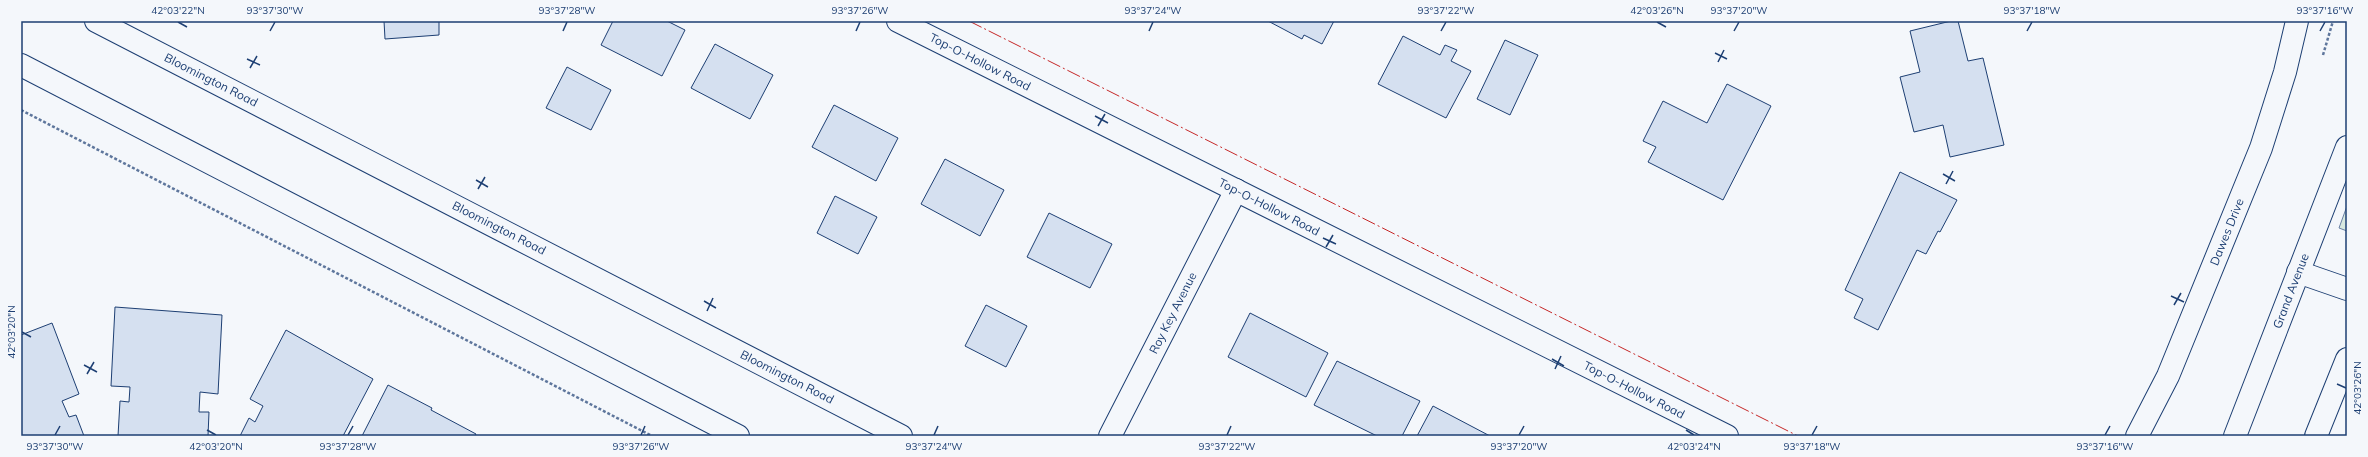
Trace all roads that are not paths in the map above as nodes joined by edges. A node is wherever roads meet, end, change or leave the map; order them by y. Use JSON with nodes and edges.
{"nodes":[{"id":1,"x":96,"y":21,"type":"edge"},
{"id":2,"x":898,"y":21,"type":"edge"},
{"id":3,"x":2297,"y":21,"type":"edge"},
{"id":4,"x":21,"y":65,"type":"edge"},
{"id":5,"x":2347,"y":147,"type":"edge"},
{"id":6,"x":1236,"y":190,"type":"junction"},
{"id":7,"x":2298,"y":272,"type":"junction"},
{"id":8,"x":2347,"y":289,"type":"edge"},
{"id":9,"x":2347,"y":359,"type":"edge"},
{"id":10,"x":738,"y":436,"type":"edge"},
{"id":11,"x":901,"y":436,"type":"edge"},
{"id":12,"x":1110,"y":436,"type":"edge"},
{"id":13,"x":1726,"y":436,"type":"edge"},
{"id":14,"x":2137,"y":436,"type":"edge"},
{"id":15,"x":2235,"y":436,"type":"edge"},
{"id":16,"x":2316,"y":436,"type":"edge"}],
"edges":[{"from":1,"to":11,"type":"street","name":"Bloomington Road"},
{"from":2,"to":6,"type":"street","name":"Top-O-Hollow Road"},
{"from":3,"to":14,"type":"street","name":"Dawes Drive"},
{"from":4,"to":10,"type":"street"},
{"from":5,"to":7,"type":"street","name":"Grand Avenue"},
{"from":6,"to":12,"type":"street","name":"Roy Key Avenue"},
{"from":6,"to":13,"type":"street","name":"Top-O-Hollow Road"},
{"from":7,"to":8,"type":"street"},
{"from":7,"to":15,"type":"street","name":"Grand Avenue"},
{"from":9,"to":16,"type":"street"}]}
